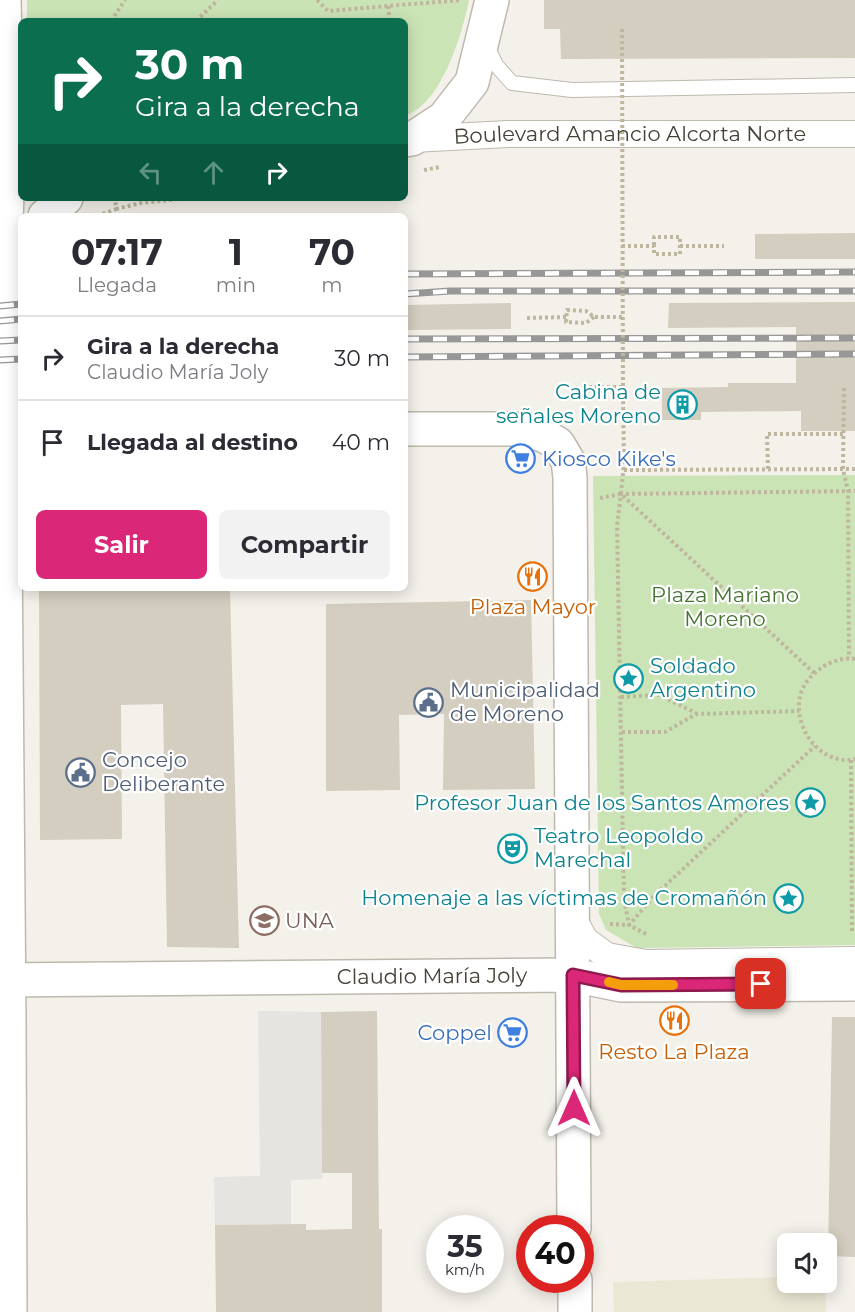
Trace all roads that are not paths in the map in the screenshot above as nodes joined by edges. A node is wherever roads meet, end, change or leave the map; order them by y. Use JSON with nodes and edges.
{"nodes":[{"id":1,"x":4,"y":0,"type":"edge"},
{"id":2,"x":492,"y":0,"type":"edge"},
{"id":3,"x":483,"y":37,"type":"junction"},
{"id":4,"x":855,"y":85,"type":"edge"},
{"id":5,"x":855,"y":134,"type":"edge"},
{"id":6,"x":408,"y":140,"type":"edge"},
{"id":7,"x":14,"y":175,"type":"edge"},
{"id":8,"x":62,"y":201,"type":"edge"},
{"id":9,"x":48,"y":213,"type":"edge"},
{"id":10,"x":8,"y":248,"type":"edge"},
{"id":11,"x":8,"y":427,"type":"edge"},
{"id":12,"x":408,"y":429,"type":"edge"},
{"id":13,"x":574,"y":920,"type":"junction"},
{"id":14,"x":855,"y":960,"type":"edge"},
{"id":15,"x":573,"y":975,"type":"junction"},
{"id":16,"x":4,"y":980,"type":"edge"},
{"id":17,"x":855,"y":984,"type":"edge"},
{"id":18,"x":574,"y":1215,"type":"edge"},
{"id":19,"x":575,"y":1293,"type":"edge"},
{"id":20,"x":6,"y":1306,"type":"edge"},
{"id":21,"x":575,"y":1312,"type":"edge"}],
"edges":[{"from":1,"to":7,"type":"street"},
{"from":2,"to":3,"type":"street"},
{"from":3,"to":4,"type":"lane"},
{"from":3,"to":6,"type":"street"},
{"from":5,"to":6,"type":"street","name":"Boulevard Amancio Alcorta Norte"},
{"from":7,"to":10,"type":"street"},
{"from":8,"to":9,"type":"street"},
{"from":10,"to":11,"type":"street"},
{"from":11,"to":16,"type":"street"},
{"from":12,"to":13,"type":"street"},
{"from":13,"to":14,"type":"street"},
{"from":13,"to":15,"type":"street"},
{"from":15,"to":16,"type":"street","name":"Claudio María Joly"},
{"from":15,"to":17,"type":"street","name":"Claudio María Joly"},
{"from":15,"to":18,"type":"street"},
{"from":16,"to":20,"type":"street"},
{"from":19,"to":21,"type":"street"}]}
